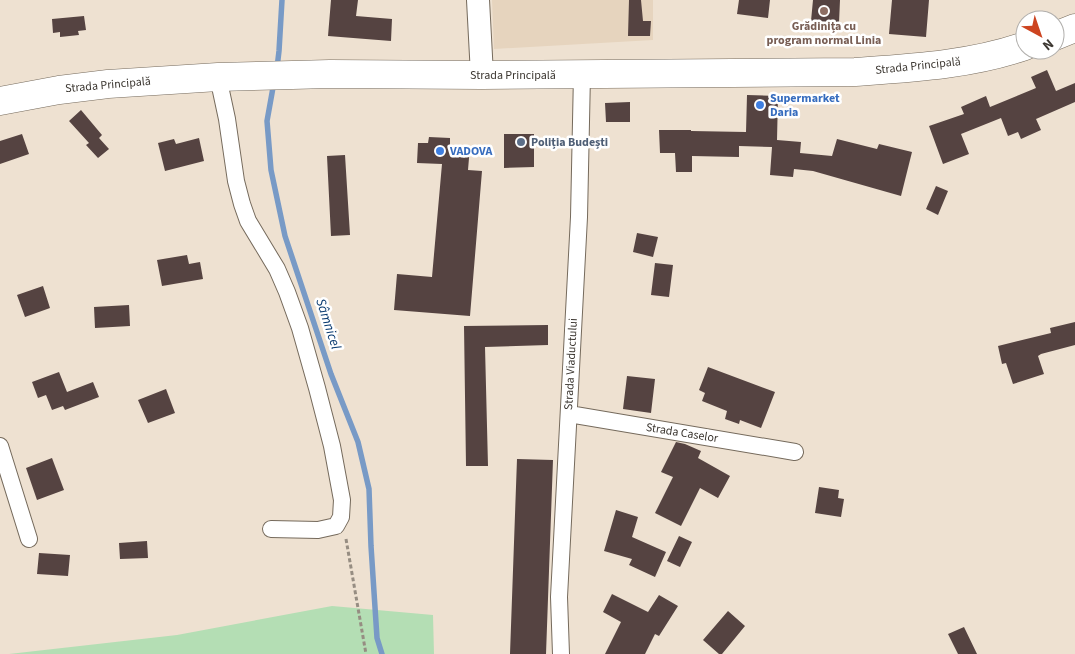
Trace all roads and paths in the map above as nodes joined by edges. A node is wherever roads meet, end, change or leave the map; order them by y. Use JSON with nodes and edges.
{"nodes":[{"id":1,"x":478,"y":0,"type":"edge"},
{"id":2,"x":1015,"y":49,"type":"edge"},
{"id":3,"x":582,"y":74,"type":"junction"},
{"id":4,"x":482,"y":75,"type":"junction"},
{"id":5,"x":218,"y":77,"type":"junction"},
{"id":6,"x":0,"y":101,"type":"edge"},
{"id":7,"x":569,"y":414,"type":"junction"},
{"id":8,"x":0,"y":446,"type":"edge"},
{"id":9,"x":796,"y":452,"type":"dead end"},
{"id":10,"x":271,"y":529,"type":"dead end"},
{"id":11,"x":345,"y":532,"type":"dead end"},
{"id":12,"x":29,"y":539,"type":"dead end"},
{"id":13,"x":366,"y":654,"type":"edge"},
{"id":14,"x":561,"y":654,"type":"edge"}],
"edges":[{"from":1,"to":4,"type":"main road"},
{"from":2,"to":3,"type":"highway","name":"Strada Principală"},
{"from":3,"to":4,"type":"highway","name":"Strada Principală"},
{"from":3,"to":7,"type":"street","name":"Strada Viaductului"},
{"from":4,"to":5,"type":"highway","name":"Strada Principală"},
{"from":5,"to":6,"type":"highway","name":"Strada Principală"},
{"from":5,"to":10,"type":"street"},
{"from":7,"to":9,"type":"street","name":"Strada Caselor"},
{"from":7,"to":14,"type":"street","name":"Strada Viaductului"},
{"from":8,"to":12,"type":"street"},
{"from":11,"to":13,"type":"path"}]}
